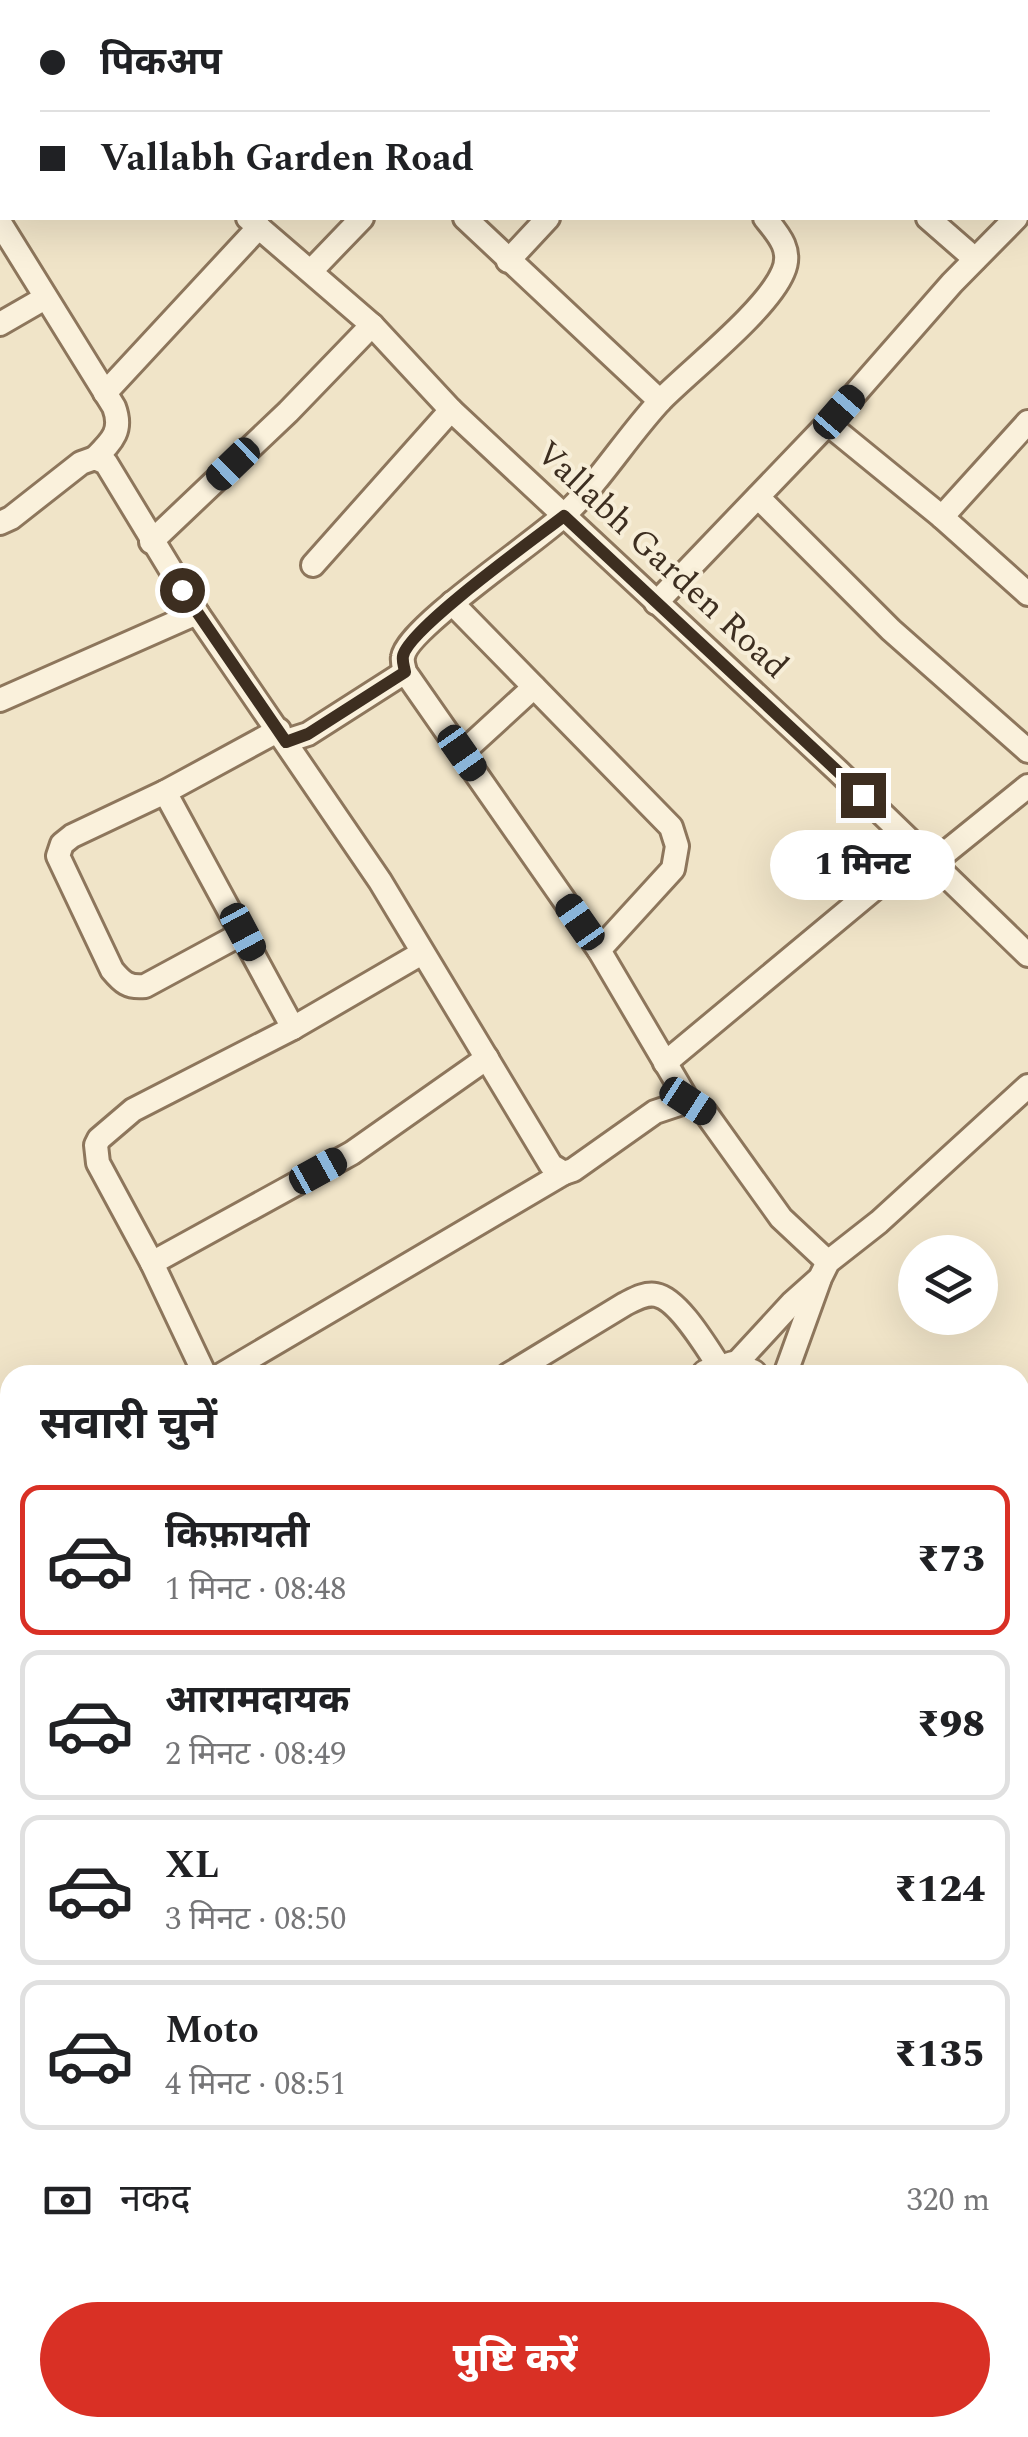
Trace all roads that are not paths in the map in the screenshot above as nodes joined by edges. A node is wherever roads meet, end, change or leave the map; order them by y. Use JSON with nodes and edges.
{"nodes":[{"id":1,"x":360,"y":220,"type":"edge"},
{"id":2,"x":467,"y":220,"type":"edge"},
{"id":3,"x":546,"y":220,"type":"edge"},
{"id":4,"x":768,"y":220,"type":"edge"},
{"id":5,"x":930,"y":220,"type":"edge"},
{"id":6,"x":1014,"y":220,"type":"edge"},
{"id":7,"x":253,"y":222,"type":"edge"},
{"id":8,"x":0,"y":224,"type":"edge"},
{"id":9,"x":975,"y":260,"type":"junction"},
{"id":10,"x":508,"y":261,"type":"junction"},
{"id":11,"x":311,"y":272,"type":"junction"},
{"id":12,"x":46,"y":298,"type":"junction"},
{"id":13,"x":0,"y":324,"type":"edge"},
{"id":14,"x":372,"y":324,"type":"junction"},
{"id":15,"x":106,"y":393,"type":"junction"},
{"id":16,"x":660,"y":401,"type":"junction"},
{"id":17,"x":451,"y":410,"type":"junction"},
{"id":18,"x":1028,"y":422,"type":"edge"},
{"id":19,"x":828,"y":424,"type":"junction"},
{"id":20,"x":105,"y":465,"type":"junction"},
{"id":21,"x":758,"y":497,"type":"junction"},
{"id":22,"x":564,"y":516,"type":"junction"},
{"id":23,"x":942,"y":517,"type":"junction"},
{"id":24,"x":0,"y":523,"type":"edge"},
{"id":25,"x":152,"y":542,"type":"junction"},
{"id":26,"x":313,"y":565,"type":"dead end"},
{"id":27,"x":1028,"y":594,"type":"edge"},
{"id":28,"x":452,"y":603,"type":"junction"},
{"id":29,"x":656,"y":603,"type":"junction"},
{"id":30,"x":197,"y":613,"type":"junction"},
{"id":31,"x":405,"y":672,"type":"junction"},
{"id":32,"x":534,"y":687,"type":"junction"},
{"id":33,"x":0,"y":700,"type":"edge"},
{"id":34,"x":282,"y":736,"type":"junction"},
{"id":35,"x":1028,"y":751,"type":"edge"},
{"id":36,"x":462,"y":753,"type":"junction"},
{"id":37,"x":1028,"y":786,"type":"edge"},
{"id":38,"x":165,"y":792,"type":"junction"},
{"id":39,"x":927,"y":856,"type":"junction"},
{"id":40,"x":243,"y":932,"type":"junction"},
{"id":41,"x":599,"y":950,"type":"junction"},
{"id":42,"x":422,"y":952,"type":"junction"},
{"id":43,"x":1028,"y":955,"type":"edge"},
{"id":44,"x":293,"y":1028,"type":"junction"},
{"id":45,"x":487,"y":1058,"type":"junction"},
{"id":46,"x":666,"y":1063,"type":"junction"},
{"id":47,"x":1028,"y":1086,"type":"edge"},
{"id":48,"x":688,"y":1101,"type":"junction"},
{"id":49,"x":564,"y":1173,"type":"junction"},
{"id":50,"x":152,"y":1263,"type":"junction"},
{"id":51,"x":824,"y":1270,"type":"junction"},
{"id":52,"x":200,"y":1365,"type":"edge"},
{"id":53,"x":239,"y":1365,"type":"edge"},
{"id":54,"x":524,"y":1365,"type":"edge"},
{"id":55,"x":722,"y":1365,"type":"edge"},
{"id":56,"x":734,"y":1365,"type":"edge"},
{"id":57,"x":790,"y":1365,"type":"edge"}],
"edges":[{"from":1,"to":11,"type":"street"},
{"from":2,"to":10,"type":"street"},
{"from":3,"to":10,"type":"street"},
{"from":4,"to":16,"type":"street"},
{"from":5,"to":9,"type":"street"},
{"from":6,"to":9,"type":"street"},
{"from":7,"to":11,"type":"street","name":"Vallabh Garden Road"},
{"from":7,"to":15,"type":"street"},
{"from":8,"to":12,"type":"street"},
{"from":9,"to":19,"type":"street"},
{"from":10,"to":16,"type":"street"},
{"from":11,"to":14,"type":"street","name":"Vallabh Garden Road"},
{"from":12,"to":13,"type":"street"},
{"from":12,"to":15,"type":"street"},
{"from":14,"to":17,"type":"street","name":"Vallabh Garden Road"},
{"from":14,"to":25,"type":"street"},
{"from":15,"to":20,"type":"street"},
{"from":16,"to":22,"type":"street"},
{"from":17,"to":22,"type":"street","name":"Vallabh Garden Road"},
{"from":17,"to":26,"type":"street"},
{"from":18,"to":23,"type":"street"},
{"from":19,"to":21,"type":"street"},
{"from":19,"to":23,"type":"street"},
{"from":20,"to":24,"type":"street"},
{"from":20,"to":25,"type":"street"},
{"from":21,"to":29,"type":"street"},
{"from":21,"to":35,"type":"street"},
{"from":22,"to":28,"type":"street"},
{"from":22,"to":29,"type":"street","name":"Vallabh Garden Road"},
{"from":23,"to":27,"type":"street"},
{"from":25,"to":30,"type":"street"},
{"from":28,"to":31,"type":"street"},
{"from":28,"to":32,"type":"street"},
{"from":29,"to":39,"type":"street","name":"Vallabh Garden Road"},
{"from":30,"to":33,"type":"street"},
{"from":30,"to":34,"type":"street"},
{"from":31,"to":34,"type":"street"},
{"from":31,"to":36,"type":"street"},
{"from":32,"to":36,"type":"street"},
{"from":32,"to":41,"type":"street"},
{"from":34,"to":38,"type":"street"},
{"from":34,"to":42,"type":"street"},
{"from":36,"to":41,"type":"street"},
{"from":37,"to":39,"type":"street"},
{"from":38,"to":40,"type":"street"},
{"from":38,"to":40,"type":"street"},
{"from":39,"to":43,"type":"street","name":"Vallabh Garden Road"},
{"from":39,"to":46,"type":"street"},
{"from":40,"to":44,"type":"street"},
{"from":41,"to":46,"type":"street"},
{"from":42,"to":44,"type":"street"},
{"from":42,"to":45,"type":"street"},
{"from":44,"to":50,"type":"street"},
{"from":45,"to":49,"type":"street"},
{"from":45,"to":50,"type":"street"},
{"from":46,"to":48,"type":"street"},
{"from":47,"to":51,"type":"street"},
{"from":48,"to":49,"type":"street"},
{"from":48,"to":51,"type":"street"},
{"from":49,"to":53,"type":"street"},
{"from":50,"to":52,"type":"street"},
{"from":51,"to":56,"type":"street"},
{"from":51,"to":57,"type":"street"},
{"from":54,"to":55,"type":"street"}]}
